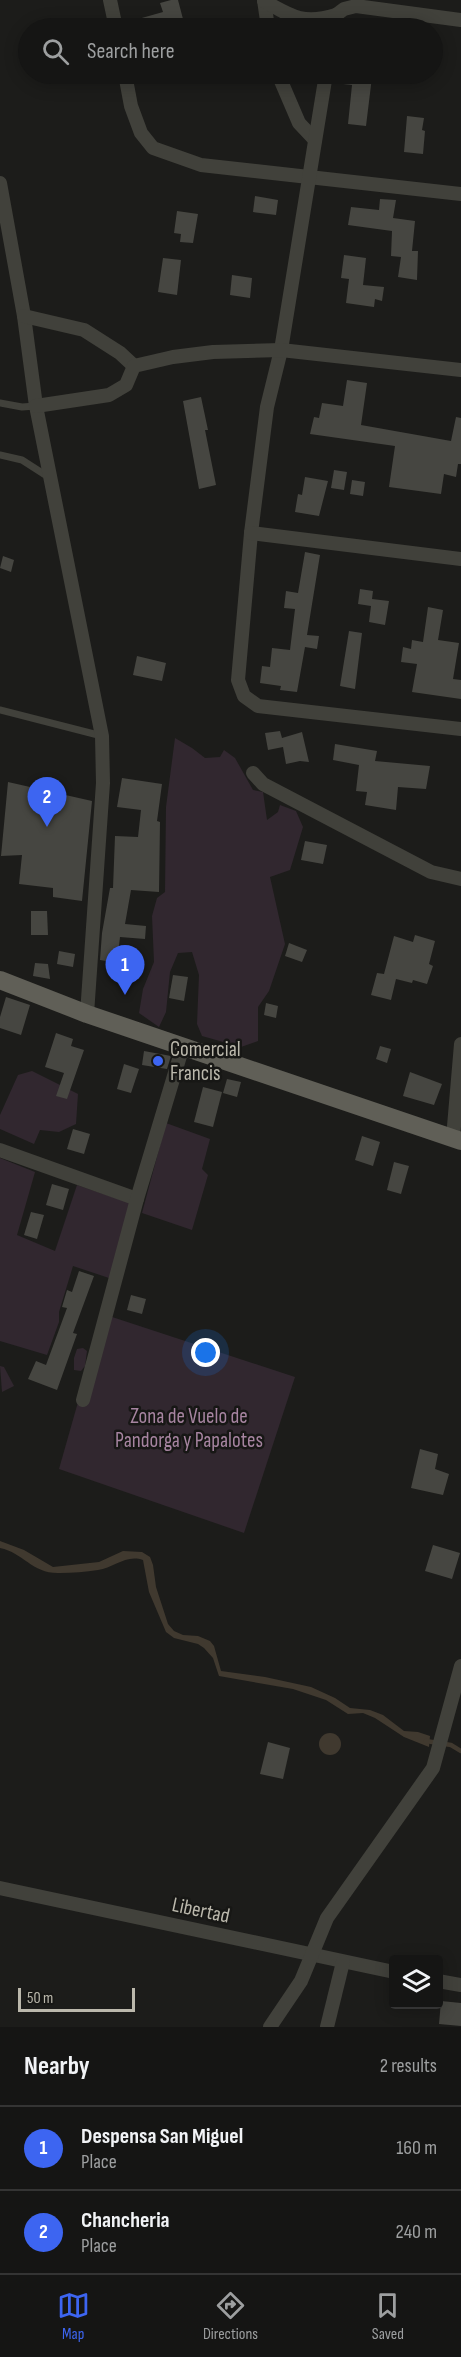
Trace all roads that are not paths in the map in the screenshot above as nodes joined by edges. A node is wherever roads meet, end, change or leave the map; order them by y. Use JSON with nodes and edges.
{"nodes":[{"id":1,"x":110,"y":0,"type":"edge"},
{"id":2,"x":264,"y":0,"type":"edge"},
{"id":3,"x":114,"y":18,"type":"edge"},
{"id":4,"x":267,"y":18,"type":"edge"},
{"id":5,"x":301,"y":18,"type":"edge"},
{"id":6,"x":338,"y":18,"type":"edge"},
{"id":7,"x":461,"y":20,"type":"edge"},
{"id":8,"x":127,"y":84,"type":"edge"},
{"id":9,"x":282,"y":84,"type":"edge"},
{"id":10,"x":324,"y":84,"type":"edge"},
{"id":11,"x":315,"y":140,"type":"junction"},
{"id":12,"x":310,"y":178,"type":"junction"},
{"id":13,"x":0,"y":183,"type":"edge"},
{"id":14,"x":461,"y":194,"type":"edge"},
{"id":15,"x":24,"y":315,"type":"junction"},
{"id":16,"x":281,"y":350,"type":"junction"},
{"id":17,"x":134,"y":366,"type":"junction"},
{"id":18,"x":461,"y":370,"type":"edge"},
{"id":19,"x":0,"y":403,"type":"edge"},
{"id":20,"x":36,"y":405,"type":"junction"},
{"id":21,"x":0,"y":455,"type":"edge"},
{"id":22,"x":52,"y":479,"type":"junction"},
{"id":23,"x":251,"y":533,"type":"junction"},
{"id":24,"x":461,"y":559,"type":"edge"},
{"id":25,"x":0,"y":710,"type":"edge"},
{"id":26,"x":461,"y":729,"type":"edge"},
{"id":27,"x":102,"y":736,"type":"junction"},
{"id":28,"x":253,"y":773,"type":"dead end"},
{"id":29,"x":461,"y":879,"type":"edge"},
{"id":30,"x":0,"y":980,"type":"edge"},
{"id":31,"x":87,"y":1014,"type":"junction"},
{"id":32,"x":461,"y":1044,"type":"edge"},
{"id":33,"x":183,"y":1046,"type":"junction"},
{"id":34,"x":457,"y":1139,"type":"edge"},
{"id":35,"x":0,"y":1150,"type":"edge"},
{"id":36,"x":137,"y":1198,"type":"junction"},
{"id":37,"x":82,"y":1400,"type":"dead end"},
{"id":38,"x":461,"y":1666,"type":"edge"},
{"id":39,"x":0,"y":1888,"type":"edge"},
{"id":40,"x":311,"y":1955,"type":"junction"},
{"id":41,"x":343,"y":1962,"type":"junction"},
{"id":42,"x":389,"y":1971,"type":"edge"},
{"id":43,"x":443,"y":1982,"type":"edge"},
{"id":44,"x":461,"y":1985,"type":"edge"},
{"id":45,"x":270,"y":2027,"type":"edge"},
{"id":46,"x":327,"y":2027,"type":"edge"}],
"edges":[{"from":1,"to":3,"type":"street"},
{"from":2,"to":4,"type":"street"},
{"from":2,"to":5,"type":"street"},
{"from":6,"to":7,"type":"street"},
{"from":8,"to":12,"type":"street"},
{"from":9,"to":11,"type":"street"},
{"from":10,"to":11,"type":"street"},
{"from":11,"to":12,"type":"street"},
{"from":12,"to":14,"type":"street"},
{"from":12,"to":16,"type":"street"},
{"from":13,"to":15,"type":"street"},
{"from":15,"to":17,"type":"street"},
{"from":15,"to":20,"type":"street"},
{"from":16,"to":17,"type":"street"},
{"from":16,"to":18,"type":"street"},
{"from":16,"to":23,"type":"street"},
{"from":17,"to":20,"type":"street"},
{"from":19,"to":20,"type":"lane"},
{"from":20,"to":22,"type":"street"},
{"from":21,"to":22,"type":"lane"},
{"from":22,"to":27,"type":"street"},
{"from":23,"to":24,"type":"street"},
{"from":23,"to":26,"type":"street"},
{"from":25,"to":27,"type":"lane"},
{"from":27,"to":31,"type":"street"},
{"from":28,"to":29,"type":"street"},
{"from":30,"to":31,"type":"main road"},
{"from":31,"to":33,"type":"main road"},
{"from":32,"to":34,"type":"street"},
{"from":33,"to":34,"type":"main road"},
{"from":33,"to":36,"type":"street"},
{"from":35,"to":36,"type":"street"},
{"from":36,"to":37,"type":"street"},
{"from":38,"to":40,"type":"street"},
{"from":39,"to":40,"type":"street","name":"Libertad"},
{"from":40,"to":41,"type":"street","name":"Libertad"},
{"from":40,"to":45,"type":"street"},
{"from":41,"to":42,"type":"street","name":"Libertad"},
{"from":41,"to":46,"type":"street"},
{"from":43,"to":44,"type":"street"}]}
